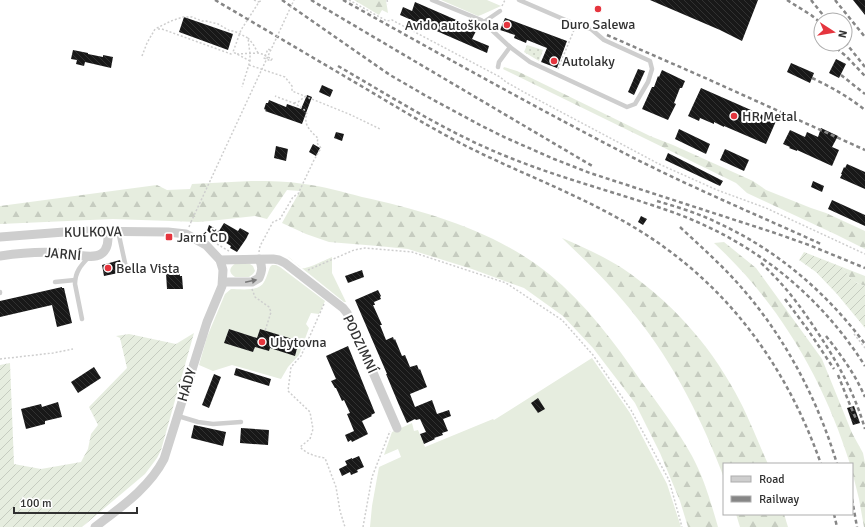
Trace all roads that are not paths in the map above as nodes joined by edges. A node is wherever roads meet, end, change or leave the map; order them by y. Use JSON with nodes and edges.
{"nodes":[{"id":1,"x":432,"y":0,"type":"edge"},
{"id":2,"x":519,"y":0,"type":"edge"},
{"id":3,"x":500,"y":11,"type":"dead end"},
{"id":4,"x":484,"y":22,"type":"junction"},
{"id":5,"x":510,"y":47,"type":"junction"},
{"id":6,"x":498,"y":67,"type":"dead end"},
{"id":7,"x":108,"y":231,"type":"junction"},
{"id":8,"x":118,"y":231,"type":"junction"},
{"id":9,"x":0,"y":237,"type":"edge"},
{"id":10,"x":0,"y":256,"type":"edge"},
{"id":11,"x":90,"y":256,"type":"junction"},
{"id":12,"x":259,"y":259,"type":"junction"},
{"id":13,"x":220,"y":260,"type":"junction"},
{"id":14,"x":127,"y":272,"type":"dead end"},
{"id":15,"x":75,"y":280,"type":"junction"},
{"id":16,"x":55,"y":282,"type":"dead end"},
{"id":17,"x":223,"y":282,"type":"junction"},
{"id":18,"x":82,"y":319,"type":"dead end"},
{"id":19,"x":178,"y":416,"type":"junction"},
{"id":20,"x":241,"y":422,"type":"dead end"},
{"id":21,"x":395,"y":424,"type":"road end"},
{"id":22,"x":96,"y":527,"type":"edge"}],
"edges":[{"from":1,"to":4,"type":"lane"},
{"from":2,"to":5,"type":"lane"},
{"from":3,"to":4,"type":"lane"},
{"from":4,"to":5,"type":"lane"},
{"from":5,"to":6,"type":"lane"},
{"from":7,"to":8,"type":"street","name":"KULKOVA"},
{"from":7,"to":9,"type":"street","name":"KULKOVA"},
{"from":7,"to":11,"type":"street","name":"JARNÍ"},
{"from":8,"to":13,"type":"street","name":"KULKOVA"},
{"from":8,"to":14,"type":"lane"},
{"from":10,"to":11,"type":"street","name":"JARNÍ"},
{"from":11,"to":15,"type":"lane"},
{"from":12,"to":13,"type":"street","name":"PODZIMNÍ"},
{"from":17,"to":12,"type":"street","one_way":true},
{"from":12,"to":21,"type":"street","name":"PODZIMNÍ"},
{"from":13,"to":17,"type":"street","name":"HÁDY"},
{"from":15,"to":16,"type":"lane"},
{"from":15,"to":18,"type":"lane"},
{"from":17,"to":19,"type":"street","name":"HÁDY"},
{"from":19,"to":20,"type":"lane"},
{"from":19,"to":22,"type":"street","name":"HÁDY"}]}
